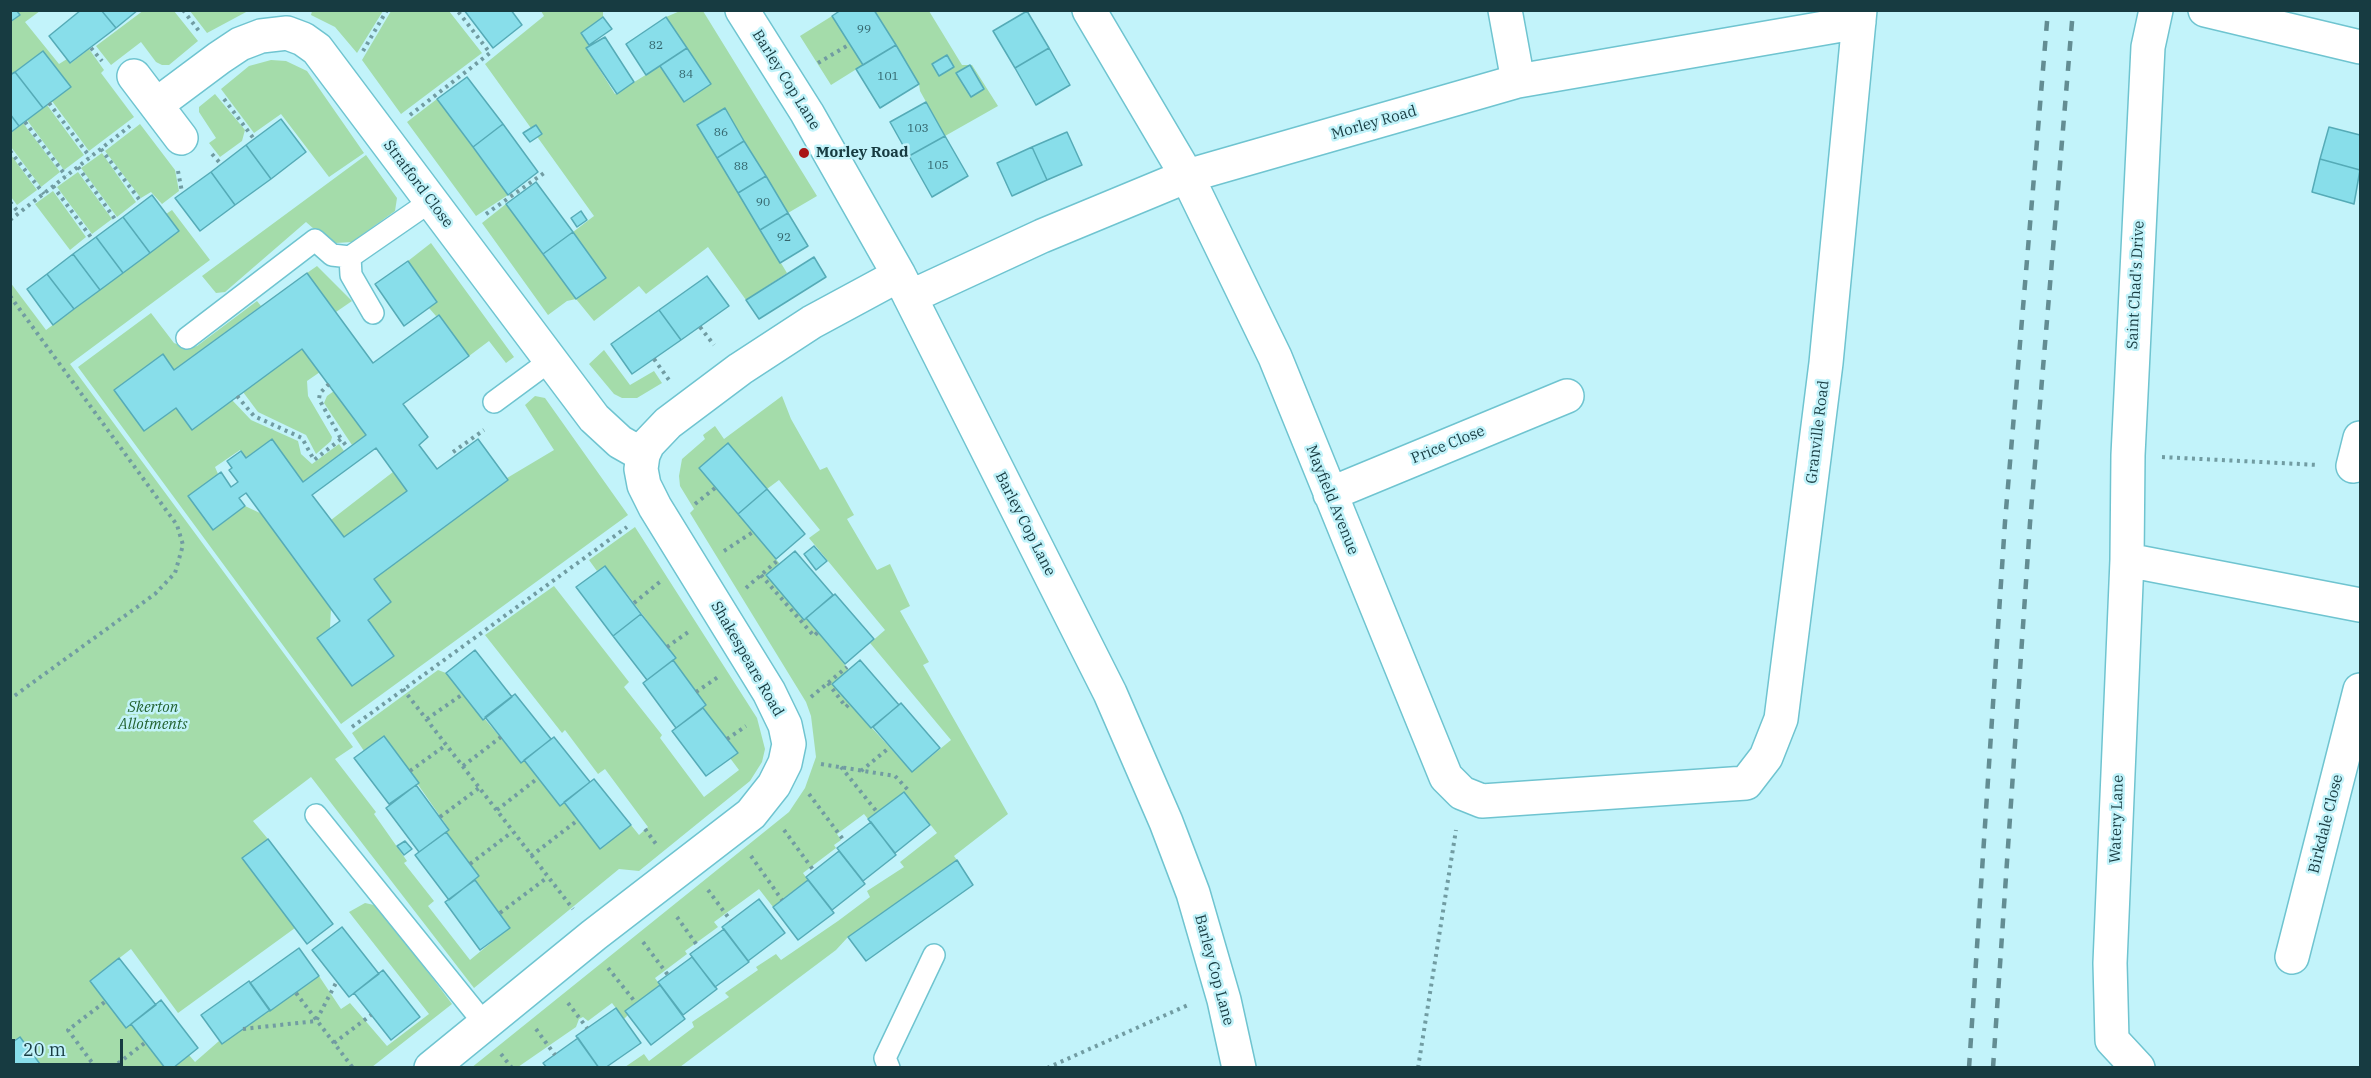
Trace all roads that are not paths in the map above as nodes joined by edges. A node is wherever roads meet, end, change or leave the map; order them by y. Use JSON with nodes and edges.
{"nodes":[{"id":1,"x":742,"y":10,"type":"edge"},
{"id":2,"x":1089,"y":10,"type":"edge"},
{"id":3,"x":1505,"y":10,"type":"edge"},
{"id":4,"x":2156,"y":10,"type":"edge"},
{"id":5,"x":2205,"y":10,"type":"edge"},
{"id":6,"x":1859,"y":16,"type":"edge"},
{"id":7,"x":2361,"y":47,"type":"edge"},
{"id":8,"x":134,"y":76,"type":"dead end"},
{"id":9,"x":1518,"y":81,"type":"junction"},
{"id":10,"x":145,"y":114,"type":"junction"},
{"id":11,"x":179,"y":150,"type":"road end"},
{"id":12,"x":1187,"y":176,"type":"junction"},
{"id":13,"x":431,"y":201,"type":"junction"},
{"id":14,"x":350,"y":257,"type":"junction"},
{"id":15,"x":904,"y":286,"type":"junction"},
{"id":16,"x":373,"y":313,"type":"dead end"},
{"id":17,"x":187,"y":338,"type":"dead end"},
{"id":18,"x":551,"y":360,"type":"junction"},
{"id":19,"x":1567,"y":396,"type":"dead end"},
{"id":20,"x":494,"y":402,"type":"dead end"},
{"id":21,"x":643,"y":455,"type":"junction"},
{"id":22,"x":1330,"y":494,"type":"junction"},
{"id":23,"x":2127,"y":560,"type":"junction"},
{"id":24,"x":2361,"y":605,"type":"edge"},
{"id":25,"x":2361,"y":690,"type":"edge"},
{"id":26,"x":1462,"y":793,"type":"joint"},
{"id":27,"x":316,"y":815,"type":"dead end"},
{"id":28,"x":934,"y":954,"type":"dead end"},
{"id":29,"x":2292,"y":957,"type":"dead end"},
{"id":30,"x":484,"y":1023,"type":"junction"},
{"id":31,"x":431,"y":1068,"type":"edge"},
{"id":32,"x":889,"y":1068,"type":"edge"},
{"id":33,"x":1239,"y":1068,"type":"edge"},
{"id":34,"x":2138,"y":1068,"type":"edge"}],
"edges":[{"from":1,"to":15,"type":"street","name":"Barley Cop Lane"},
{"from":2,"to":12,"type":"street","name":"Mayfield Avenue"},
{"from":3,"to":9,"type":"street"},
{"from":4,"to":23,"type":"street","name":"Saint Chad's Drive"},
{"from":5,"to":7,"type":"street"},
{"from":6,"to":9,"type":"street","name":"Morley Road"},
{"from":6,"to":26,"type":"street","name":"Granville Road"},
{"from":8,"to":10,"type":"street"},
{"from":9,"to":12,"type":"street","name":"Morley Road"},
{"from":10,"to":11,"type":"street"},
{"from":10,"to":13,"type":"street","name":"Stratford Close"},
{"from":12,"to":15,"type":"street","name":"Morley Road"},
{"from":12,"to":22,"type":"street","name":"Mayfield Avenue"},
{"from":13,"to":14,"type":"lane"},
{"from":13,"to":18,"type":"street","name":"Stratford Close"},
{"from":14,"to":16,"type":"lane"},
{"from":14,"to":17,"type":"lane"},
{"from":15,"to":21,"type":"street"},
{"from":15,"to":33,"type":"street","name":"Barley Cop Lane"},
{"from":18,"to":20,"type":"lane"},
{"from":18,"to":21,"type":"street","name":"Stratford Close"},
{"from":19,"to":22,"type":"street","name":"Price Close"},
{"from":21,"to":30,"type":"street","name":"Shakespeare Road"},
{"from":22,"to":26,"type":"street","name":"Mayfield Avenue"},
{"from":23,"to":24,"type":"street"},
{"from":23,"to":34,"type":"street","name":"Watery Lane"},
{"from":25,"to":29,"type":"street","name":"Birkdale Close"},
{"from":27,"to":30,"type":"lane"},
{"from":28,"to":32,"type":"lane"},
{"from":30,"to":31,"type":"street","name":"Shakespeare Road"}]}
